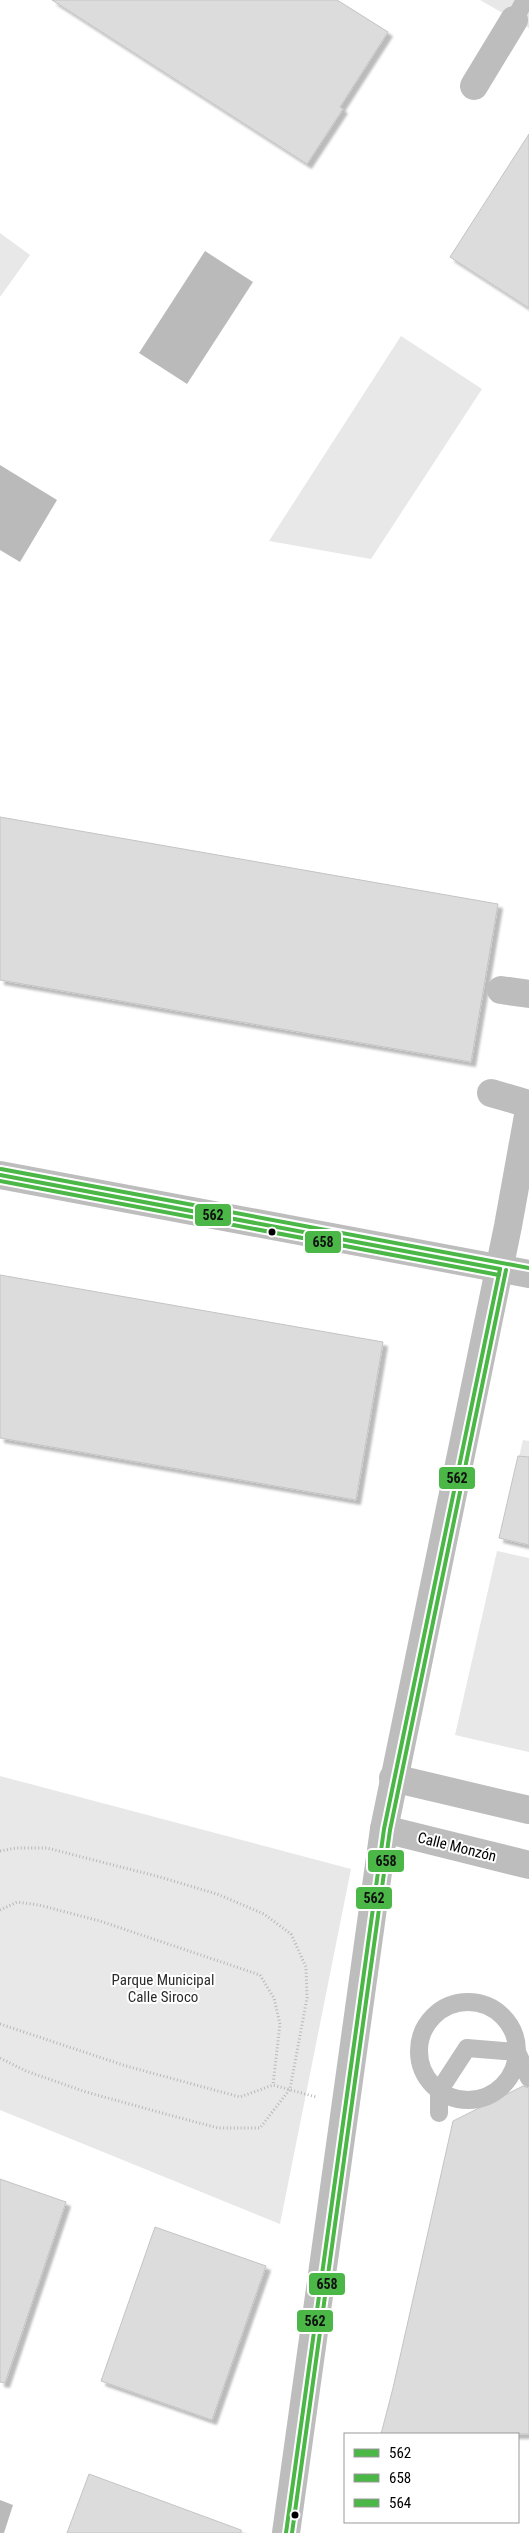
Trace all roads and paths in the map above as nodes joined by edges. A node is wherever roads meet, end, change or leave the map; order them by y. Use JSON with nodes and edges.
{"nodes":[{"id":1,"x":520,"y":10,"type":"edge"},
{"id":2,"x":474,"y":86,"type":"dead end"},
{"id":3,"x":501,"y":990,"type":"dead end"},
{"id":4,"x":529,"y":994,"type":"edge"},
{"id":5,"x":491,"y":1093,"type":"dead end"},
{"id":6,"x":529,"y":1104,"type":"edge"},
{"id":7,"x":529,"y":1110,"type":"edge"},
{"id":8,"x":0,"y":1175,"type":"edge"},
{"id":9,"x":500,"y":1269,"type":"junction"},
{"id":10,"x":529,"y":1274,"type":"edge"},
{"id":11,"x":393,"y":1778,"type":"junction"},
{"id":12,"x":529,"y":1810,"type":"edge"},
{"id":13,"x":384,"y":1829,"type":"junction"},
{"id":14,"x":0,"y":1851,"type":"edge"},
{"id":15,"x":529,"y":1865,"type":"edge"},
{"id":16,"x":0,"y":1910,"type":"edge"},
{"id":17,"x":0,"y":2024,"type":"edge"},
{"id":18,"x":517,"y":2052,"type":"junction"},
{"id":19,"x":0,"y":2058,"type":"edge"},
{"id":20,"x":529,"y":2078,"type":"edge"},
{"id":21,"x":273,"y":2085,"type":"junction"},
{"id":22,"x":290,"y":2090,"type":"junction"},
{"id":23,"x":439,"y":2091,"type":"junction"},
{"id":24,"x":345,"y":2105,"type":"junction"},
{"id":25,"x":439,"y":2113,"type":"dead end"},
{"id":26,"x":286,"y":2533,"type":"edge"}],
"edges":[{"from":1,"to":2,"type":"street"},
{"from":3,"to":4,"type":"street"},
{"from":5,"to":6,"type":"street"},
{"from":7,"to":9,"type":"street"},
{"from":8,"to":9,"type":"street"},
{"from":9,"to":10,"type":"street"},
{"from":9,"to":11,"type":"street"},
{"from":11,"to":12,"type":"street"},
{"from":11,"to":13,"type":"street"},
{"from":13,"to":15,"type":"street","name":"Calle Monzón"},
{"from":13,"to":24,"type":"street"},
{"from":14,"to":22,"type":"path"},
{"from":16,"to":21,"type":"path"},
{"from":17,"to":21,"type":"path"},
{"from":18,"to":20,"type":"lane"},
{"from":18,"to":23,"type":"lane"},
{"from":18,"to":23,"type":"lane"},
{"from":18,"to":23,"type":"lane"},
{"from":19,"to":22,"type":"path"},
{"from":21,"to":22,"type":"path"},
{"from":22,"to":24,"type":"path"},
{"from":23,"to":25,"type":"lane"},
{"from":24,"to":26,"type":"street"}]}
